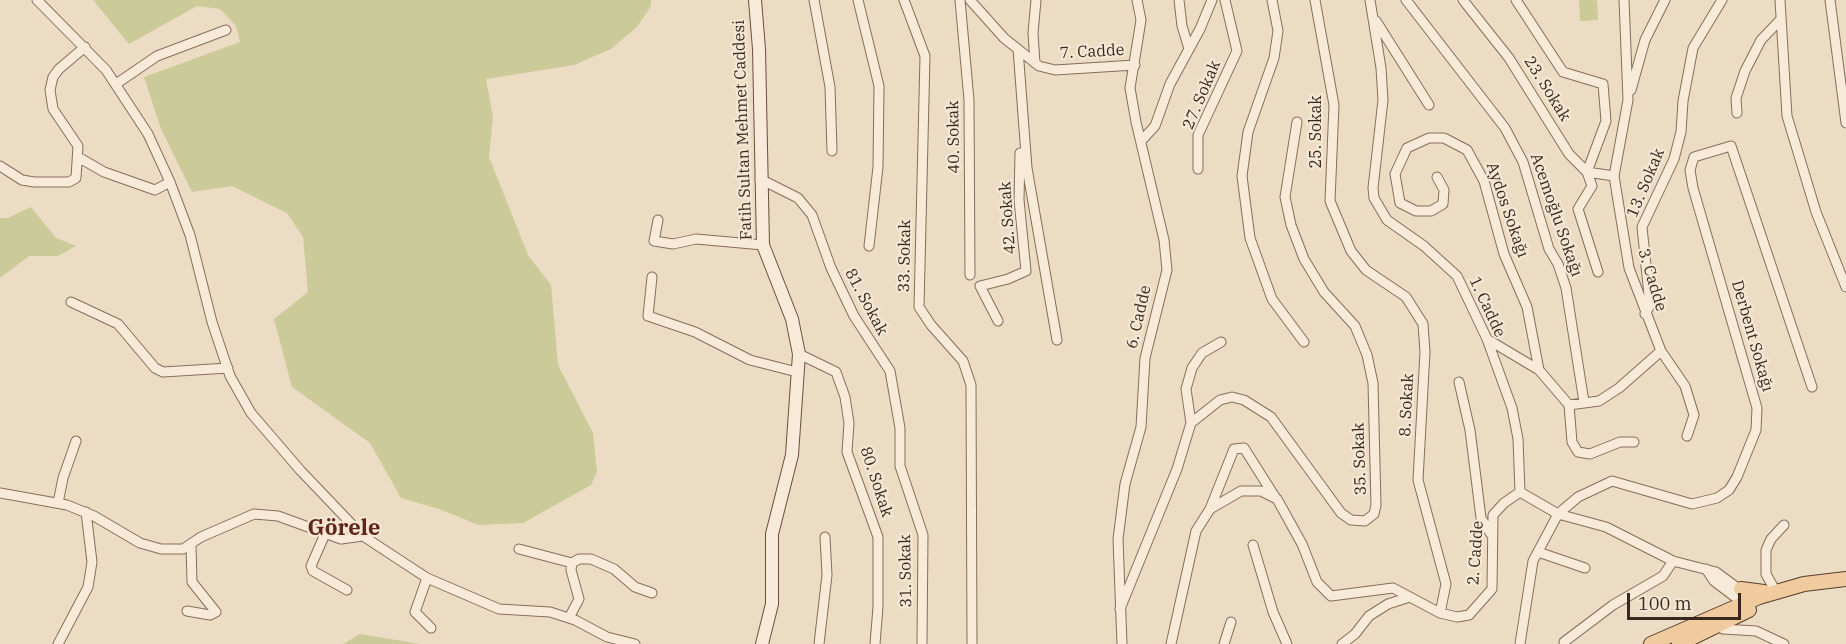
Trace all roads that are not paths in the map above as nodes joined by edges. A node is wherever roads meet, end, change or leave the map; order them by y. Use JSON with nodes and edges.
{"nodes":[{"id":1,"x":38,"y":0,"type":"edge"},
{"id":2,"x":755,"y":0,"type":"edge"},
{"id":3,"x":814,"y":0,"type":"edge"},
{"id":4,"x":858,"y":0,"type":"edge"},
{"id":5,"x":904,"y":0,"type":"edge"},
{"id":6,"x":960,"y":0,"type":"edge"},
{"id":7,"x":970,"y":0,"type":"edge"},
{"id":8,"x":1036,"y":0,"type":"edge"},
{"id":9,"x":1137,"y":0,"type":"edge"},
{"id":10,"x":1179,"y":0,"type":"edge"},
{"id":11,"x":1212,"y":0,"type":"edge"},
{"id":12,"x":1225,"y":0,"type":"edge"},
{"id":13,"x":1272,"y":0,"type":"edge"},
{"id":14,"x":1315,"y":0,"type":"edge"},
{"id":15,"x":1370,"y":0,"type":"edge"},
{"id":16,"x":1406,"y":0,"type":"edge"},
{"id":17,"x":1463,"y":0,"type":"edge"},
{"id":18,"x":1516,"y":0,"type":"edge"},
{"id":19,"x":1624,"y":0,"type":"edge"},
{"id":20,"x":1665,"y":0,"type":"edge"},
{"id":21,"x":1722,"y":0,"type":"edge"},
{"id":22,"x":1780,"y":0,"type":"edge"},
{"id":23,"x":1830,"y":0,"type":"edge"},
{"id":24,"x":1373,"y":16,"type":"junction"},
{"id":25,"x":1781,"y":19,"type":"junction"},
{"id":26,"x":226,"y":30,"type":"dead end"},
{"id":27,"x":85,"y":47,"type":"junction"},
{"id":28,"x":1018,"y":49,"type":"junction"},
{"id":29,"x":1190,"y":49,"type":"junction"},
{"id":30,"x":1035,"y":63,"type":"junction"},
{"id":31,"x":1135,"y":65,"type":"junction"},
{"id":32,"x":116,"y":84,"type":"junction"},
{"id":33,"x":1628,"y":100,"type":"junction"},
{"id":34,"x":1429,"y":105,"type":"dead end"},
{"id":35,"x":1021,"y":110,"type":"junction"},
{"id":36,"x":1737,"y":113,"type":"dead end"},
{"id":37,"x":1297,"y":122,"type":"dead end"},
{"id":38,"x":1846,"y":123,"type":"edge"},
{"id":39,"x":1142,"y":140,"type":"junction"},
{"id":40,"x":832,"y":151,"type":"dead end"},
{"id":41,"x":78,"y":157,"type":"junction"},
{"id":42,"x":0,"y":166,"type":"edge"},
{"id":43,"x":1198,"y":169,"type":"dead end"},
{"id":44,"x":1587,"y":172,"type":"junction"},
{"id":45,"x":1614,"y":176,"type":"junction"},
{"id":46,"x":1437,"y":177,"type":"dead end"},
{"id":47,"x":760,"y":179,"type":"junction"},
{"id":48,"x":170,"y":182,"type":"junction"},
{"id":49,"x":658,"y":220,"type":"dead end"},
{"id":50,"x":1340,"y":227,"type":"joint"},
{"id":51,"x":763,"y":245,"type":"junction"},
{"id":52,"x":870,"y":246,"type":"dead end"},
{"id":53,"x":1598,"y":272,"type":"dead end"},
{"id":54,"x":970,"y":275,"type":"dead end"},
{"id":55,"x":652,"y":277,"type":"dead end"},
{"id":56,"x":1846,"y":287,"type":"edge"},
{"id":57,"x":71,"y":302,"type":"dead end"},
{"id":58,"x":1646,"y":314,"type":"junction"},
{"id":59,"x":998,"y":321,"type":"dead end"},
{"id":60,"x":1487,"y":339,"type":"junction"},
{"id":61,"x":1057,"y":340,"type":"dead end"},
{"id":62,"x":1221,"y":342,"type":"dead end"},
{"id":63,"x":1304,"y":342,"type":"dead end"},
{"id":64,"x":1661,"y":351,"type":"junction"},
{"id":65,"x":799,"y":354,"type":"junction"},
{"id":66,"x":228,"y":368,"type":"junction"},
{"id":67,"x":1539,"y":370,"type":"junction"},
{"id":68,"x":797,"y":372,"type":"junction"},
{"id":69,"x":1460,"y":382,"type":"dead end"},
{"id":70,"x":1812,"y":387,"type":"dead end"},
{"id":71,"x":1584,"y":402,"type":"junction"},
{"id":72,"x":1569,"y":405,"type":"junction"},
{"id":73,"x":1191,"y":423,"type":"junction"},
{"id":74,"x":1687,"y":436,"type":"dead end"},
{"id":75,"x":76,"y":441,"type":"dead end"},
{"id":76,"x":1634,"y":442,"type":"dead end"},
{"id":77,"x":900,"y":466,"type":"joint"},
{"id":78,"x":1520,"y":492,"type":"junction"},
{"id":79,"x":0,"y":493,"type":"edge"},
{"id":80,"x":1277,"y":500,"type":"junction"},
{"id":81,"x":58,"y":503,"type":"junction"},
{"id":82,"x":1210,"y":509,"type":"junction"},
{"id":83,"x":86,"y":512,"type":"junction"},
{"id":84,"x":1558,"y":514,"type":"junction"},
{"id":85,"x":1784,"y":525,"type":"dead end"},
{"id":86,"x":325,"y":534,"type":"junction"},
{"id":87,"x":1491,"y":535,"type":"junction"},
{"id":88,"x":363,"y":536,"type":"junction"},
{"id":89,"x":825,"y":537,"type":"dead end"},
{"id":90,"x":191,"y":544,"type":"junction"},
{"id":91,"x":1253,"y":545,"type":"dead end"},
{"id":92,"x":519,"y":549,"type":"dead end"},
{"id":93,"x":1538,"y":552,"type":"junction"},
{"id":94,"x":1673,"y":561,"type":"junction"},
{"id":95,"x":572,"y":563,"type":"junction"},
{"id":96,"x":1585,"y":568,"type":"dead end"},
{"id":97,"x":427,"y":579,"type":"junction"},
{"id":98,"x":1846,"y":579,"type":"edge"},
{"id":99,"x":347,"y":590,"type":"dead end"},
{"id":100,"x":1776,"y":592,"type":"junction"},
{"id":101,"x":652,"y":593,"type":"dead end"},
{"id":102,"x":1410,"y":597,"type":"junction"},
{"id":103,"x":1743,"y":600,"type":"junction"},
{"id":104,"x":1120,"y":609,"type":"junction"},
{"id":105,"x":188,"y":611,"type":"dead end"},
{"id":106,"x":1440,"y":613,"type":"junction"},
{"id":107,"x":569,"y":618,"type":"junction"},
{"id":108,"x":1720,"y":619,"type":"junction"},
{"id":109,"x":1231,"y":622,"type":"dead end"},
{"id":110,"x":431,"y":628,"type":"dead end"},
{"id":111,"x":608,"y":640,"type":"edge"},
{"id":112,"x":1685,"y":641,"type":"edge"},
{"id":113,"x":1564,"y":642,"type":"dead end"},
{"id":114,"x":58,"y":644,"type":"edge"},
{"id":115,"x":635,"y":644,"type":"edge"},
{"id":116,"x":762,"y":644,"type":"edge"},
{"id":117,"x":819,"y":644,"type":"edge"},
{"id":118,"x":875,"y":644,"type":"edge"},
{"id":119,"x":922,"y":644,"type":"edge"},
{"id":120,"x":972,"y":644,"type":"edge"},
{"id":121,"x":1122,"y":644,"type":"edge"},
{"id":122,"x":1171,"y":644,"type":"edge"},
{"id":123,"x":1224,"y":644,"type":"edge"},
{"id":124,"x":1287,"y":644,"type":"edge"},
{"id":125,"x":1342,"y":644,"type":"edge"},
{"id":126,"x":1520,"y":644,"type":"edge"},
{"id":127,"x":1651,"y":644,"type":"edge"},
{"id":128,"x":1784,"y":644,"type":"edge"}],
"edges":[{"from":1,"to":27,"type":"street"},
{"from":2,"to":47,"type":"main road","name":"Fatih Sultan Mehmet Caddesi"},
{"from":3,"to":40,"type":"street"},
{"from":4,"to":52,"type":"street"},
{"from":5,"to":120,"type":"street","name":"33. Sokak"},
{"from":6,"to":54,"type":"street","name":"40. Sokak"},
{"from":7,"to":28,"type":"street","name":"7. Cadde"},
{"from":8,"to":30,"type":"street"},
{"from":9,"to":31,"type":"street","name":"6. Cadde"},
{"from":10,"to":29,"type":"street"},
{"from":11,"to":29,"type":"street"},
{"from":12,"to":43,"type":"street","name":"27. Sokak"},
{"from":13,"to":63,"type":"street"},
{"from":14,"to":50,"type":"street","name":"25. Sokak"},
{"from":15,"to":24,"type":"street","name":"1. Cadde"},
{"from":16,"to":71,"type":"street","name":"Acemoğlu Sokağı"},
{"from":17,"to":44,"type":"street","name":"23. Sokak"},
{"from":18,"to":44,"type":"street"},
{"from":19,"to":33,"type":"street","name":"3. Cadde"},
{"from":20,"to":33,"type":"street"},
{"from":21,"to":58,"type":"street","name":"13. Sokak"},
{"from":22,"to":25,"type":"street"},
{"from":23,"to":38,"type":"street"},
{"from":24,"to":34,"type":"street"},
{"from":24,"to":60,"type":"street","name":"1. Cadde"},
{"from":25,"to":36,"type":"street"},
{"from":25,"to":56,"type":"street"},
{"from":26,"to":32,"type":"street"},
{"from":27,"to":32,"type":"street"},
{"from":27,"to":41,"type":"street"},
{"from":28,"to":30,"type":"street","name":"7. Cadde"},
{"from":28,"to":35,"type":"street","name":"42. Sokak"},
{"from":29,"to":39,"type":"street"},
{"from":30,"to":31,"type":"street","name":"7. Cadde"},
{"from":31,"to":39,"type":"street","name":"6. Cadde"},
{"from":32,"to":48,"type":"street"},
{"from":33,"to":45,"type":"street","name":"3. Cadde"},
{"from":35,"to":59,"type":"street","name":"42. Sokak"},
{"from":35,"to":61,"type":"street","name":"42. Sokak"},
{"from":37,"to":73,"type":"street","name":"35. Sokak"},
{"from":39,"to":104,"type":"street","name":"6. Cadde"},
{"from":41,"to":42,"type":"street"},
{"from":41,"to":48,"type":"street"},
{"from":44,"to":45,"type":"street"},
{"from":44,"to":53,"type":"street"},
{"from":45,"to":58,"type":"street","name":"3. Cadde"},
{"from":46,"to":67,"type":"street","name":"Aydos Sokağı"},
{"from":47,"to":51,"type":"main road","name":"Fatih Sultan Mehmet Caddesi"},
{"from":47,"to":77,"type":"street","name":"81. Sokak"},
{"from":48,"to":66,"type":"street"},
{"from":49,"to":51,"type":"street"},
{"from":50,"to":106,"type":"street","name":"8. Sokak"},
{"from":51,"to":65,"type":"main road","name":"Fatih Sultan Mehmet Caddesi"},
{"from":55,"to":68,"type":"street"},
{"from":57,"to":66,"type":"street"},
{"from":58,"to":64,"type":"street","name":"3. Cadde"},
{"from":60,"to":67,"type":"street"},
{"from":60,"to":78,"type":"street","name":"1. Cadde"},
{"from":62,"to":73,"type":"street"},
{"from":64,"to":71,"type":"street"},
{"from":64,"to":74,"type":"street","name":"3. Cadde"},
{"from":65,"to":68,"type":"main road","name":"Fatih Sultan Mehmet Caddesi"},
{"from":65,"to":118,"type":"street","name":"80. Sokak"},
{"from":66,"to":88,"type":"street"},
{"from":67,"to":72,"type":"street"},
{"from":68,"to":116,"type":"main road","name":"Fatih Sultan Mehmet Caddesi"},
{"from":69,"to":87,"type":"street"},
{"from":70,"to":84,"type":"street","name":"Derbent Sokağı"},
{"from":71,"to":72,"type":"street"},
{"from":72,"to":76,"type":"street"},
{"from":73,"to":104,"type":"street"},
{"from":75,"to":81,"type":"street"},
{"from":77,"to":119,"type":"street","name":"31. Sokak"},
{"from":78,"to":84,"type":"street"},
{"from":78,"to":87,"type":"street","name":"2. Cadde"},
{"from":79,"to":81,"type":"street"},
{"from":80,"to":82,"type":"street"},
{"from":80,"to":82,"type":"street","name":"2. Cadde"},
{"from":80,"to":102,"type":"street","name":"2. Cadde"},
{"from":81,"to":83,"type":"street"},
{"from":82,"to":122,"type":"street"},
{"from":83,"to":90,"type":"street"},
{"from":83,"to":114,"type":"street"},
{"from":84,"to":93,"type":"street","name":"Derbent Sokağı"},
{"from":84,"to":94,"type":"street"},
{"from":85,"to":100,"type":"street"},
{"from":86,"to":88,"type":"street"},
{"from":86,"to":90,"type":"street"},
{"from":86,"to":99,"type":"street"},
{"from":87,"to":106,"type":"street","name":"2. Cadde"},
{"from":88,"to":97,"type":"street"},
{"from":89,"to":117,"type":"street"},
{"from":90,"to":105,"type":"street"},
{"from":91,"to":124,"type":"street"},
{"from":92,"to":95,"type":"street"},
{"from":93,"to":96,"type":"street"},
{"from":93,"to":126,"type":"street","name":"Derbent Sokağı"},
{"from":94,"to":103,"type":"street"},
{"from":94,"to":113,"type":"street"},
{"from":95,"to":101,"type":"street"},
{"from":95,"to":107,"type":"street"},
{"from":97,"to":107,"type":"street"},
{"from":97,"to":110,"type":"street"},
{"from":98,"to":100,"type":"main road"},
{"from":100,"to":103,"type":"main road"},
{"from":100,"to":103,"type":"main road"},
{"from":102,"to":106,"type":"street","name":"2. Cadde"},
{"from":102,"to":125,"type":"street"},
{"from":103,"to":108,"type":"main road"},
{"from":103,"to":108,"type":"main road"},
{"from":103,"to":112,"type":"main road"},
{"from":104,"to":121,"type":"street","name":"6. Cadde"},
{"from":107,"to":111,"type":"street"},
{"from":108,"to":112,"type":"main road"},
{"from":108,"to":127,"type":"main road"},
{"from":108,"to":128,"type":"street"},
{"from":109,"to":123,"type":"street"},
{"from":111,"to":115,"type":"street"}]}
